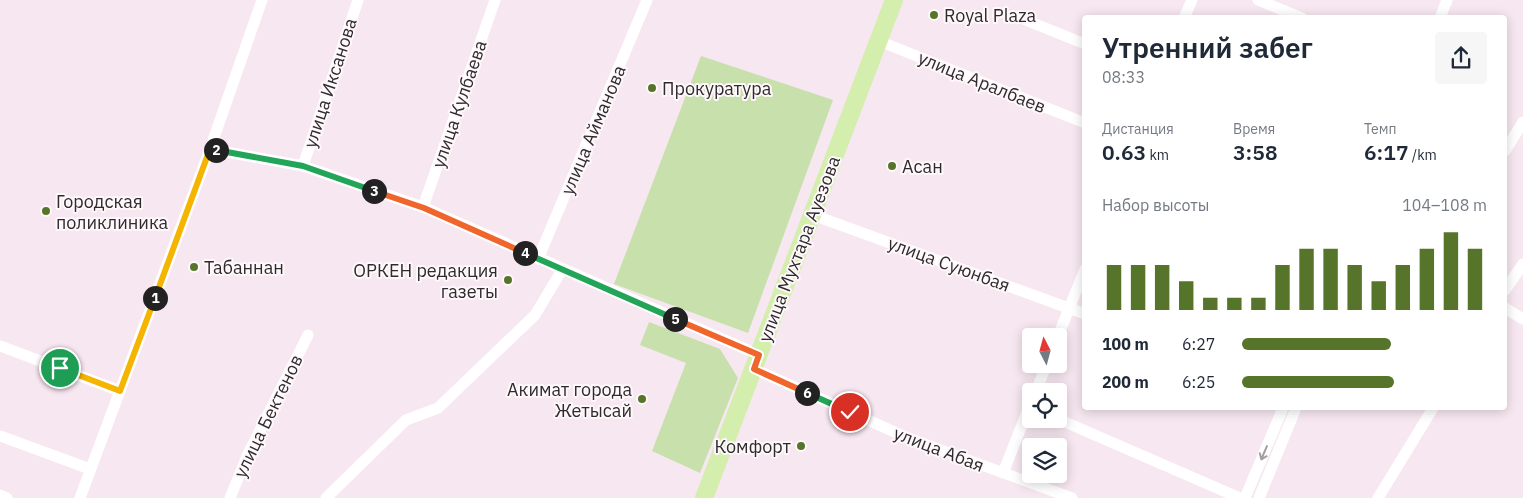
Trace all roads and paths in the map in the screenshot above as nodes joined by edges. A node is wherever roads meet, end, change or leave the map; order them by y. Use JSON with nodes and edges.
{"nodes":[{"id":1,"x":262,"y":0,"type":"edge"},
{"id":2,"x":358,"y":0,"type":"edge"},
{"id":3,"x":495,"y":0,"type":"edge"},
{"id":4,"x":647,"y":0,"type":"edge"},
{"id":5,"x":894,"y":0,"type":"edge"},
{"id":6,"x":1192,"y":0,"type":"edge"},
{"id":7,"x":1258,"y":0,"type":"edge"},
{"id":8,"x":1447,"y":0,"type":"edge"},
{"id":9,"x":1185,"y":15,"type":"edge"},
{"id":10,"x":1295,"y":15,"type":"edge"},
{"id":11,"x":1441,"y":15,"type":"edge"},
{"id":12,"x":1018,"y":17,"type":"dead end"},
{"id":13,"x":879,"y":41,"type":"junction"},
{"id":14,"x":1082,"y":43,"type":"edge"},
{"id":15,"x":1082,"y":122,"type":"edge"},
{"id":16,"x":1523,"y":122,"type":"edge"},
{"id":17,"x":1507,"y":148,"type":"edge"},
{"id":18,"x":210,"y":149,"type":"junction"},
{"id":19,"x":303,"y":166,"type":"junction"},
{"id":20,"x":424,"y":208,"type":"junction"},
{"id":21,"x":813,"y":215,"type":"junction"},
{"id":22,"x":538,"y":259,"type":"junction"},
{"id":23,"x":1523,"y":264,"type":"edge"},
{"id":24,"x":562,"y":270,"type":"junction"},
{"id":25,"x":1082,"y":278,"type":"edge"},
{"id":26,"x":1507,"y":287,"type":"edge"},
{"id":27,"x":1070,"y":309,"type":"junction"},
{"id":28,"x":1507,"y":309,"type":"edge"},
{"id":29,"x":1082,"y":313,"type":"edge"},
{"id":30,"x":1523,"y":319,"type":"edge"},
{"id":31,"x":1062,"y":328,"type":"edge"},
{"id":32,"x":308,"y":335,"type":"dead end"},
{"id":33,"x":0,"y":346,"type":"edge"},
{"id":34,"x":756,"y":362,"type":"junction"},
{"id":35,"x":120,"y":391,"type":"junction"},
{"id":36,"x":1282,"y":410,"type":"edge"},
{"id":37,"x":1295,"y":410,"type":"edge"},
{"id":38,"x":1431,"y":410,"type":"edge"},
{"id":39,"x":1067,"y":423,"type":"edge"},
{"id":40,"x":1022,"y":427,"type":"edge"},
{"id":41,"x":0,"y":436,"type":"edge"},
{"id":42,"x":90,"y":469,"type":"junction"},
{"id":43,"x":1003,"y":473,"type":"junction"},
{"id":44,"x":1040,"y":493,"type":"edge"},
{"id":45,"x":0,"y":495,"type":"edge"},
{"id":46,"x":7,"y":498,"type":"edge"},
{"id":47,"x":80,"y":498,"type":"edge"},
{"id":48,"x":230,"y":498,"type":"edge"},
{"id":49,"x":326,"y":498,"type":"edge"},
{"id":50,"x":704,"y":498,"type":"edge"},
{"id":51,"x":1072,"y":498,"type":"edge"},
{"id":52,"x":1240,"y":498,"type":"edge"},
{"id":53,"x":1245,"y":498,"type":"edge"},
{"id":54,"x":1259,"y":498,"type":"edge"},
{"id":55,"x":1378,"y":498,"type":"edge"}],
"edges":[{"from":1,"to":18,"type":"street"},
{"from":2,"to":19,"type":"street","name":"улица Иксанова"},
{"from":3,"to":20,"type":"street","name":"улица Кулбаева"},
{"from":4,"to":22,"type":"street","name":"улица Айманова"},
{"from":5,"to":13,"type":"main road","name":"улица Мухтара Ауезова"},
{"from":6,"to":9,"type":"street"},
{"from":7,"to":10,"type":"street"},
{"from":8,"to":11,"type":"street"},
{"from":12,"to":14,"type":"street"},
{"from":13,"to":15,"type":"street","name":"улица Аралбаев"},
{"from":13,"to":21,"type":"main road","name":"улица Мухтара Ауезова"},
{"from":16,"to":17,"type":"street"},
{"from":18,"to":19,"type":"street","name":"улица Абая"},
{"from":18,"to":35,"type":"street"},
{"from":19,"to":20,"type":"street","name":"улица Абая"},
{"from":20,"to":22,"type":"street","name":"улица Абая"},
{"from":21,"to":27,"type":"street","name":"улица Суюнбая"},
{"from":21,"to":34,"type":"main road","name":"улица Мухтара Ауезова"},
{"from":22,"to":24,"type":"street","name":"улица Абая"},
{"from":23,"to":26,"type":"street"},
{"from":24,"to":34,"type":"street","name":"улица Абая"},
{"from":24,"to":49,"type":"street"},
{"from":25,"to":27,"type":"street"},
{"from":27,"to":29,"type":"street","name":"улица Суюнбая"},
{"from":27,"to":31,"type":"street"},
{"from":28,"to":30,"type":"street"},
{"from":32,"to":48,"type":"street","name":"улица Бектенов"},
{"from":33,"to":35,"type":"street"},
{"from":34,"to":43,"type":"street","name":"улица Абая"},
{"from":34,"to":50,"type":"main road","name":"улица Мухтара Ауезова"},
{"from":35,"to":42,"type":"street"},
{"from":36,"to":53,"type":"street","one_way":true},
{"from":37,"to":54,"type":"street"},
{"from":38,"to":55,"type":"street"},
{"from":39,"to":52,"type":"street"},
{"from":40,"to":43,"type":"street"},
{"from":41,"to":42,"type":"street"},
{"from":42,"to":47,"type":"street"},
{"from":43,"to":44,"type":"street","name":"улица Абая"},
{"from":44,"to":51,"type":"street","name":"улица Абая"},
{"from":45,"to":46,"type":"street"}]}
